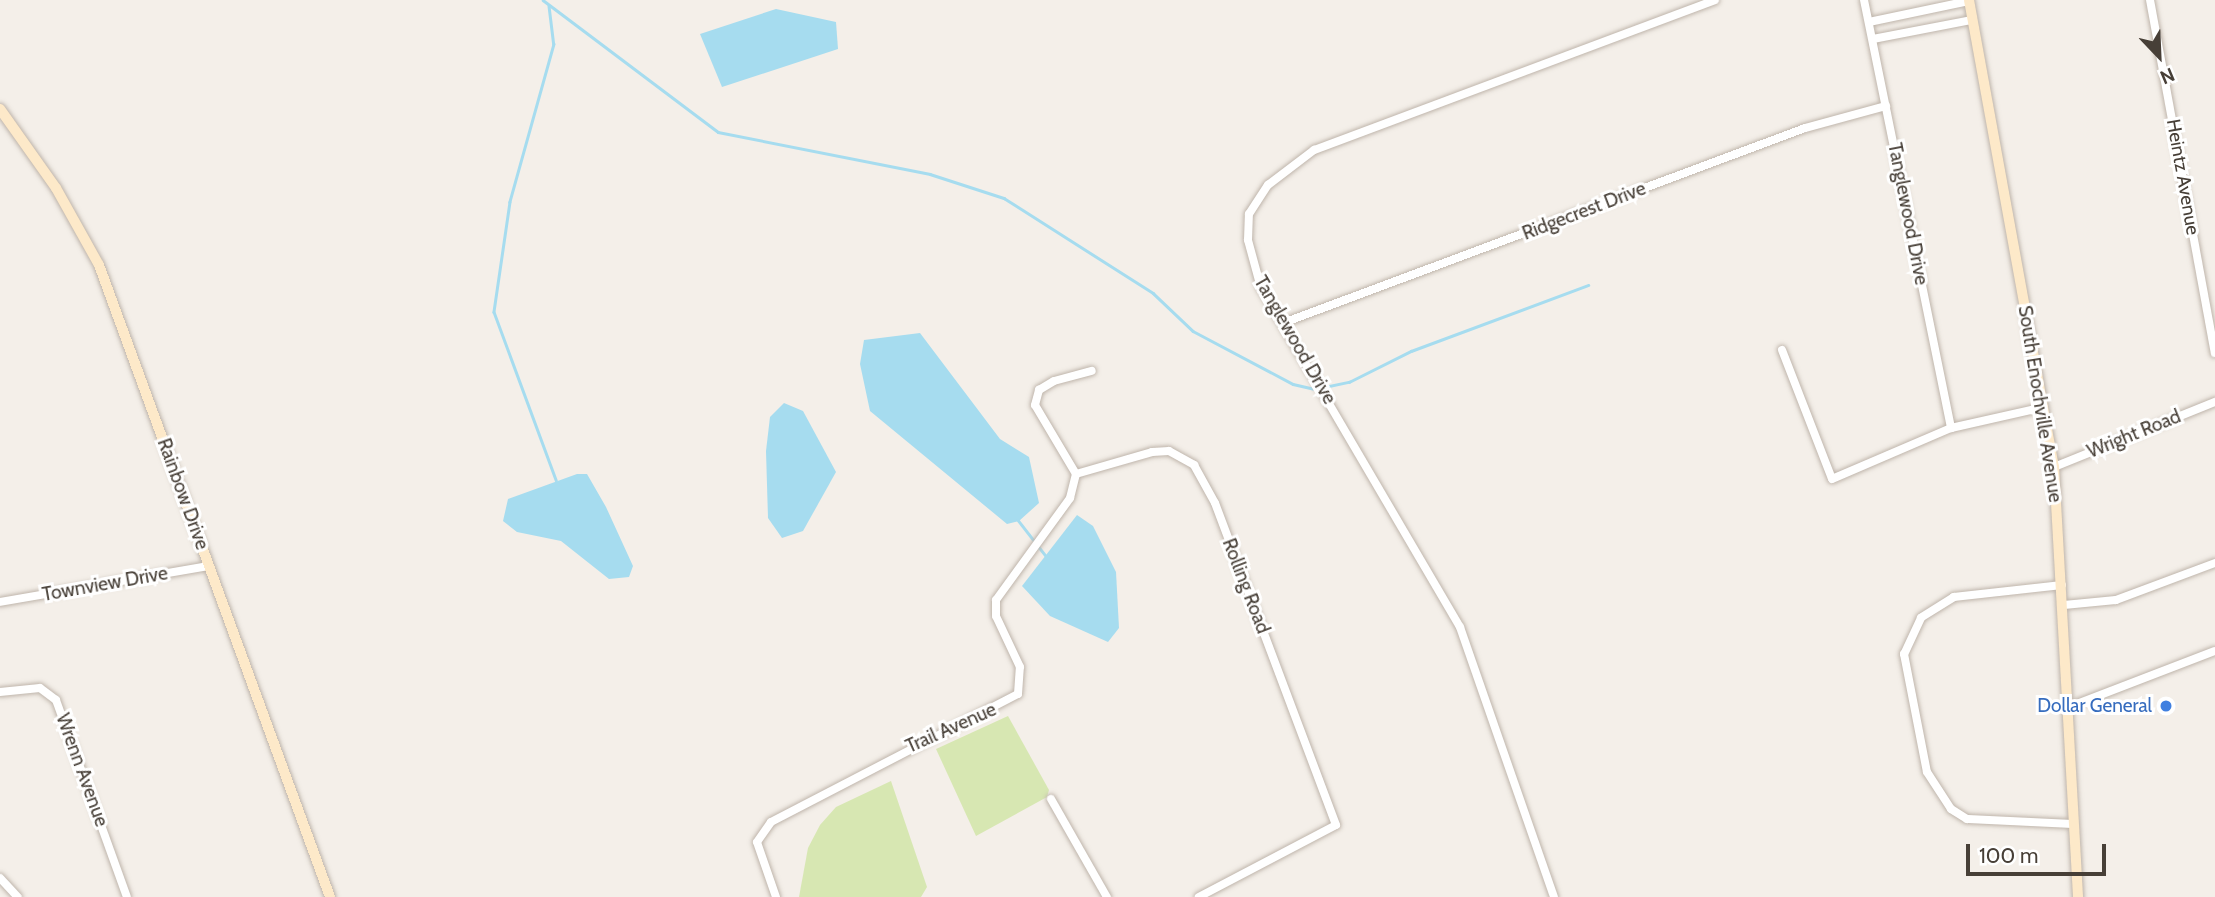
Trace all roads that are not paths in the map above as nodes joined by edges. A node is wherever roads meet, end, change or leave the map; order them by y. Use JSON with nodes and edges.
{"nodes":[{"id":1,"x":1715,"y":0,"type":"edge"},
{"id":2,"x":1864,"y":0,"type":"edge"},
{"id":3,"x":2150,"y":0,"type":"edge"},
{"id":4,"x":1969,"y":1,"type":"edge"},
{"id":5,"x":1972,"y":20,"type":"junction"},
{"id":6,"x":1869,"y":22,"type":"junction"},
{"id":7,"x":1873,"y":39,"type":"junction"},
{"id":8,"x":1886,"y":106,"type":"junction"},
{"id":9,"x":0,"y":109,"type":"edge"},
{"id":10,"x":1283,"y":323,"type":"junction"},
{"id":11,"x":1782,"y":350,"type":"dead end"},
{"id":12,"x":2215,"y":353,"type":"edge"},
{"id":13,"x":1092,"y":371,"type":"dead end"},
{"id":14,"x":2215,"y":402,"type":"edge"},
{"id":15,"x":2044,"y":407,"type":"junction"},
{"id":16,"x":1951,"y":428,"type":"junction"},
{"id":17,"x":2054,"y":467,"type":"junction"},
{"id":18,"x":1076,"y":474,"type":"junction"},
{"id":19,"x":2215,"y":563,"type":"edge"},
{"id":20,"x":209,"y":566,"type":"junction"},
{"id":21,"x":2062,"y":585,"type":"junction"},
{"id":22,"x":0,"y":602,"type":"edge"},
{"id":23,"x":2064,"y":604,"type":"junction"},
{"id":24,"x":2215,"y":651,"type":"edge"},
{"id":25,"x":0,"y":692,"type":"edge"},
{"id":26,"x":2068,"y":707,"type":"junction"},
{"id":27,"x":1051,"y":799,"type":"dead end"},
{"id":28,"x":2074,"y":824,"type":"junction"},
{"id":29,"x":0,"y":878,"type":"edge"},
{"id":30,"x":18,"y":897,"type":"edge"},
{"id":31,"x":127,"y":897,"type":"edge"},
{"id":32,"x":330,"y":897,"type":"edge"},
{"id":33,"x":776,"y":897,"type":"edge"},
{"id":34,"x":1107,"y":897,"type":"edge"},
{"id":35,"x":1199,"y":897,"type":"edge"},
{"id":36,"x":1554,"y":897,"type":"edge"},
{"id":37,"x":2078,"y":897,"type":"edge"}],
"edges":[{"from":1,"to":10,"type":"street","name":"Tanglewood Drive"},
{"from":2,"to":6,"type":"street","name":"Tanglewood Drive"},
{"from":3,"to":12,"type":"street","name":"Heintz Avenue"},
{"from":4,"to":5,"type":"main road","name":"South Enochville Avenue"},
{"from":4,"to":6,"type":"street"},
{"from":5,"to":7,"type":"street"},
{"from":5,"to":15,"type":"main road","name":"South Enochville Avenue"},
{"from":6,"to":7,"type":"street","name":"Tanglewood Drive"},
{"from":7,"to":8,"type":"street","name":"Tanglewood Drive"},
{"from":8,"to":10,"type":"street","name":"Ridgecrest Drive"},
{"from":8,"to":16,"type":"street","name":"Tanglewood Drive"},
{"from":9,"to":20,"type":"main road","name":"Rainbow Drive"},
{"from":10,"to":36,"type":"street","name":"Tanglewood Drive"},
{"from":11,"to":16,"type":"street"},
{"from":13,"to":18,"type":"street"},
{"from":14,"to":17,"type":"street","name":"Wright Road"},
{"from":15,"to":16,"type":"street"},
{"from":15,"to":17,"type":"main road","name":"South Enochville Avenue"},
{"from":17,"to":21,"type":"main road","name":"South Enochville Avenue"},
{"from":18,"to":33,"type":"street","name":"Trail Avenue"},
{"from":18,"to":35,"type":"street","name":"Rolling Road"},
{"from":19,"to":23,"type":"street"},
{"from":20,"to":22,"type":"street","name":"Townview Drive"},
{"from":20,"to":32,"type":"main road","name":"Rainbow Drive"},
{"from":21,"to":23,"type":"main road","name":"South Enochville Avenue"},
{"from":21,"to":28,"type":"street"},
{"from":23,"to":26,"type":"main road","name":"South Enochville Avenue"},
{"from":24,"to":26,"type":"street"},
{"from":25,"to":31,"type":"street","name":"Wrenn Avenue"},
{"from":26,"to":28,"type":"main road","name":"South Enochville Avenue"},
{"from":27,"to":34,"type":"street"},
{"from":28,"to":37,"type":"main road","name":"South Enochville Avenue"},
{"from":29,"to":30,"type":"street"}]}
